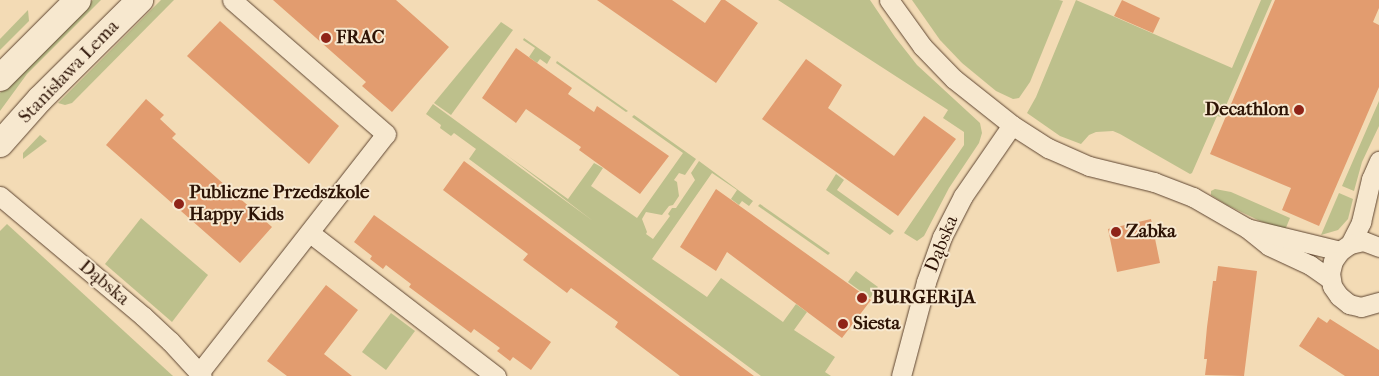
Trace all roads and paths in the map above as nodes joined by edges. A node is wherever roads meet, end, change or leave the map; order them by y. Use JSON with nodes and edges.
{"nodes":[{"id":1,"x":78,"y":0,"type":"edge"},
{"id":2,"x":140,"y":0,"type":"edge"},
{"id":3,"x":232,"y":0,"type":"edge"},
{"id":4,"x":889,"y":0,"type":"edge"},
{"id":5,"x":0,"y":78,"type":"edge"},
{"id":6,"x":1012,"y":125,"type":"junction"},
{"id":7,"x":0,"y":144,"type":"edge"},
{"id":8,"x":1379,"y":162,"type":"edge"},
{"id":9,"x":0,"y":196,"type":"edge"},
{"id":10,"x":1247,"y":228,"type":"junction"},
{"id":11,"x":310,"y":233,"type":"junction"},
{"id":12,"x":1379,"y":246,"type":"edge"},
{"id":13,"x":1345,"y":247,"type":"junction"},
{"id":14,"x":1330,"y":279,"type":"junction"},
{"id":15,"x":1379,"y":302,"type":"edge"},
{"id":16,"x":200,"y":375,"type":"edge"},
{"id":17,"x":496,"y":376,"type":"edge"},
{"id":18,"x":901,"y":376,"type":"edge"}],
"edges":[{"from":1,"to":5,"type":"main road"},
{"from":2,"to":7,"type":"main road","name":"Stanisława Lema"},
{"from":3,"to":11,"type":"street"},
{"from":4,"to":6,"type":"street"},
{"from":6,"to":10,"type":"street"},
{"from":6,"to":18,"type":"street","name":"Dąbska"},
{"from":8,"to":13,"type":"street"},
{"from":9,"to":16,"type":"street","name":"Dąbska"},
{"from":10,"to":13,"type":"street"},
{"from":10,"to":14,"type":"street"},
{"from":11,"to":16,"type":"street"},
{"from":11,"to":17,"type":"street"},
{"from":12,"to":13,"type":"street"},
{"from":13,"to":14,"type":"street"},
{"from":14,"to":15,"type":"street"}]}
